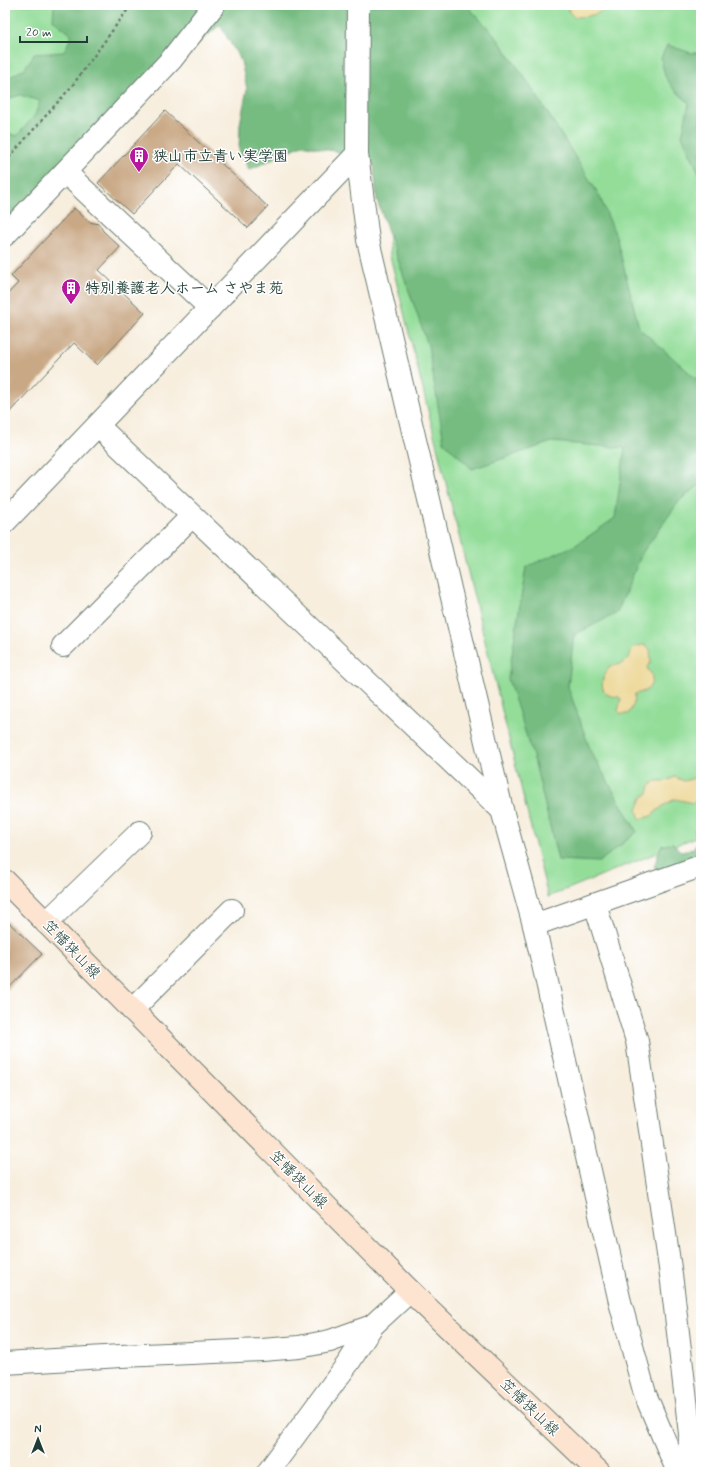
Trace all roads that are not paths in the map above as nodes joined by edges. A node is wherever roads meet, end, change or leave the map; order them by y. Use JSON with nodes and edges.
{"nodes":[{"id":1,"x":214,"y":5,"type":"edge"},
{"id":2,"x":358,"y":5,"type":"edge"},
{"id":3,"x":357,"y":154,"type":"junction"},
{"id":4,"x":65,"y":172,"type":"junction"},
{"id":5,"x":5,"y":235,"type":"edge"},
{"id":6,"x":210,"y":308,"type":"junction"},
{"id":7,"x":98,"y":426,"type":"junction"},
{"id":8,"x":192,"y":516,"type":"junction"},
{"id":9,"x":5,"y":522,"type":"edge"},
{"id":10,"x":62,"y":646,"type":"dead end"},
{"id":11,"x":502,"y":810,"type":"junction"},
{"id":12,"x":140,"y":832,"type":"dead end"},
{"id":13,"x":701,"y":866,"type":"edge"},
{"id":14,"x":5,"y":881,"type":"edge"},
{"id":15,"x":595,"y":904,"type":"junction"},
{"id":16,"x":232,"y":910,"type":"dead end"},
{"id":17,"x":46,"y":923,"type":"junction"},
{"id":18,"x":534,"y":925,"type":"junction"},
{"id":19,"x":132,"y":1010,"type":"junction"},
{"id":20,"x":410,"y":1291,"type":"junction"},
{"id":21,"x":372,"y":1326,"type":"junction"},
{"id":22,"x":5,"y":1363,"type":"edge"},
{"id":23,"x":268,"y":1472,"type":"edge"},
{"id":24,"x":599,"y":1472,"type":"edge"},
{"id":25,"x":678,"y":1472,"type":"edge"},
{"id":26,"x":688,"y":1472,"type":"edge"}],
"edges":[{"from":1,"to":4,"type":"street"},
{"from":2,"to":3,"type":"street"},
{"from":3,"to":6,"type":"street"},
{"from":3,"to":11,"type":"street"},
{"from":4,"to":5,"type":"street"},
{"from":4,"to":6,"type":"street"},
{"from":6,"to":7,"type":"street"},
{"from":7,"to":8,"type":"street"},
{"from":7,"to":9,"type":"street"},
{"from":8,"to":10,"type":"street"},
{"from":8,"to":11,"type":"street"},
{"from":11,"to":18,"type":"street"},
{"from":12,"to":17,"type":"street"},
{"from":13,"to":15,"type":"street"},
{"from":14,"to":17,"type":"main road","name":"笠幡狭山線"},
{"from":15,"to":18,"type":"street"},
{"from":15,"to":26,"type":"street"},
{"from":16,"to":19,"type":"street"},
{"from":17,"to":19,"type":"main road","name":"笠幡狭山線"},
{"from":18,"to":25,"type":"street"},
{"from":19,"to":20,"type":"main road","name":"笠幡狭山線"},
{"from":20,"to":21,"type":"street"},
{"from":20,"to":24,"type":"main road","name":"笠幡狭山線"},
{"from":21,"to":22,"type":"street"},
{"from":21,"to":23,"type":"street"}]}
